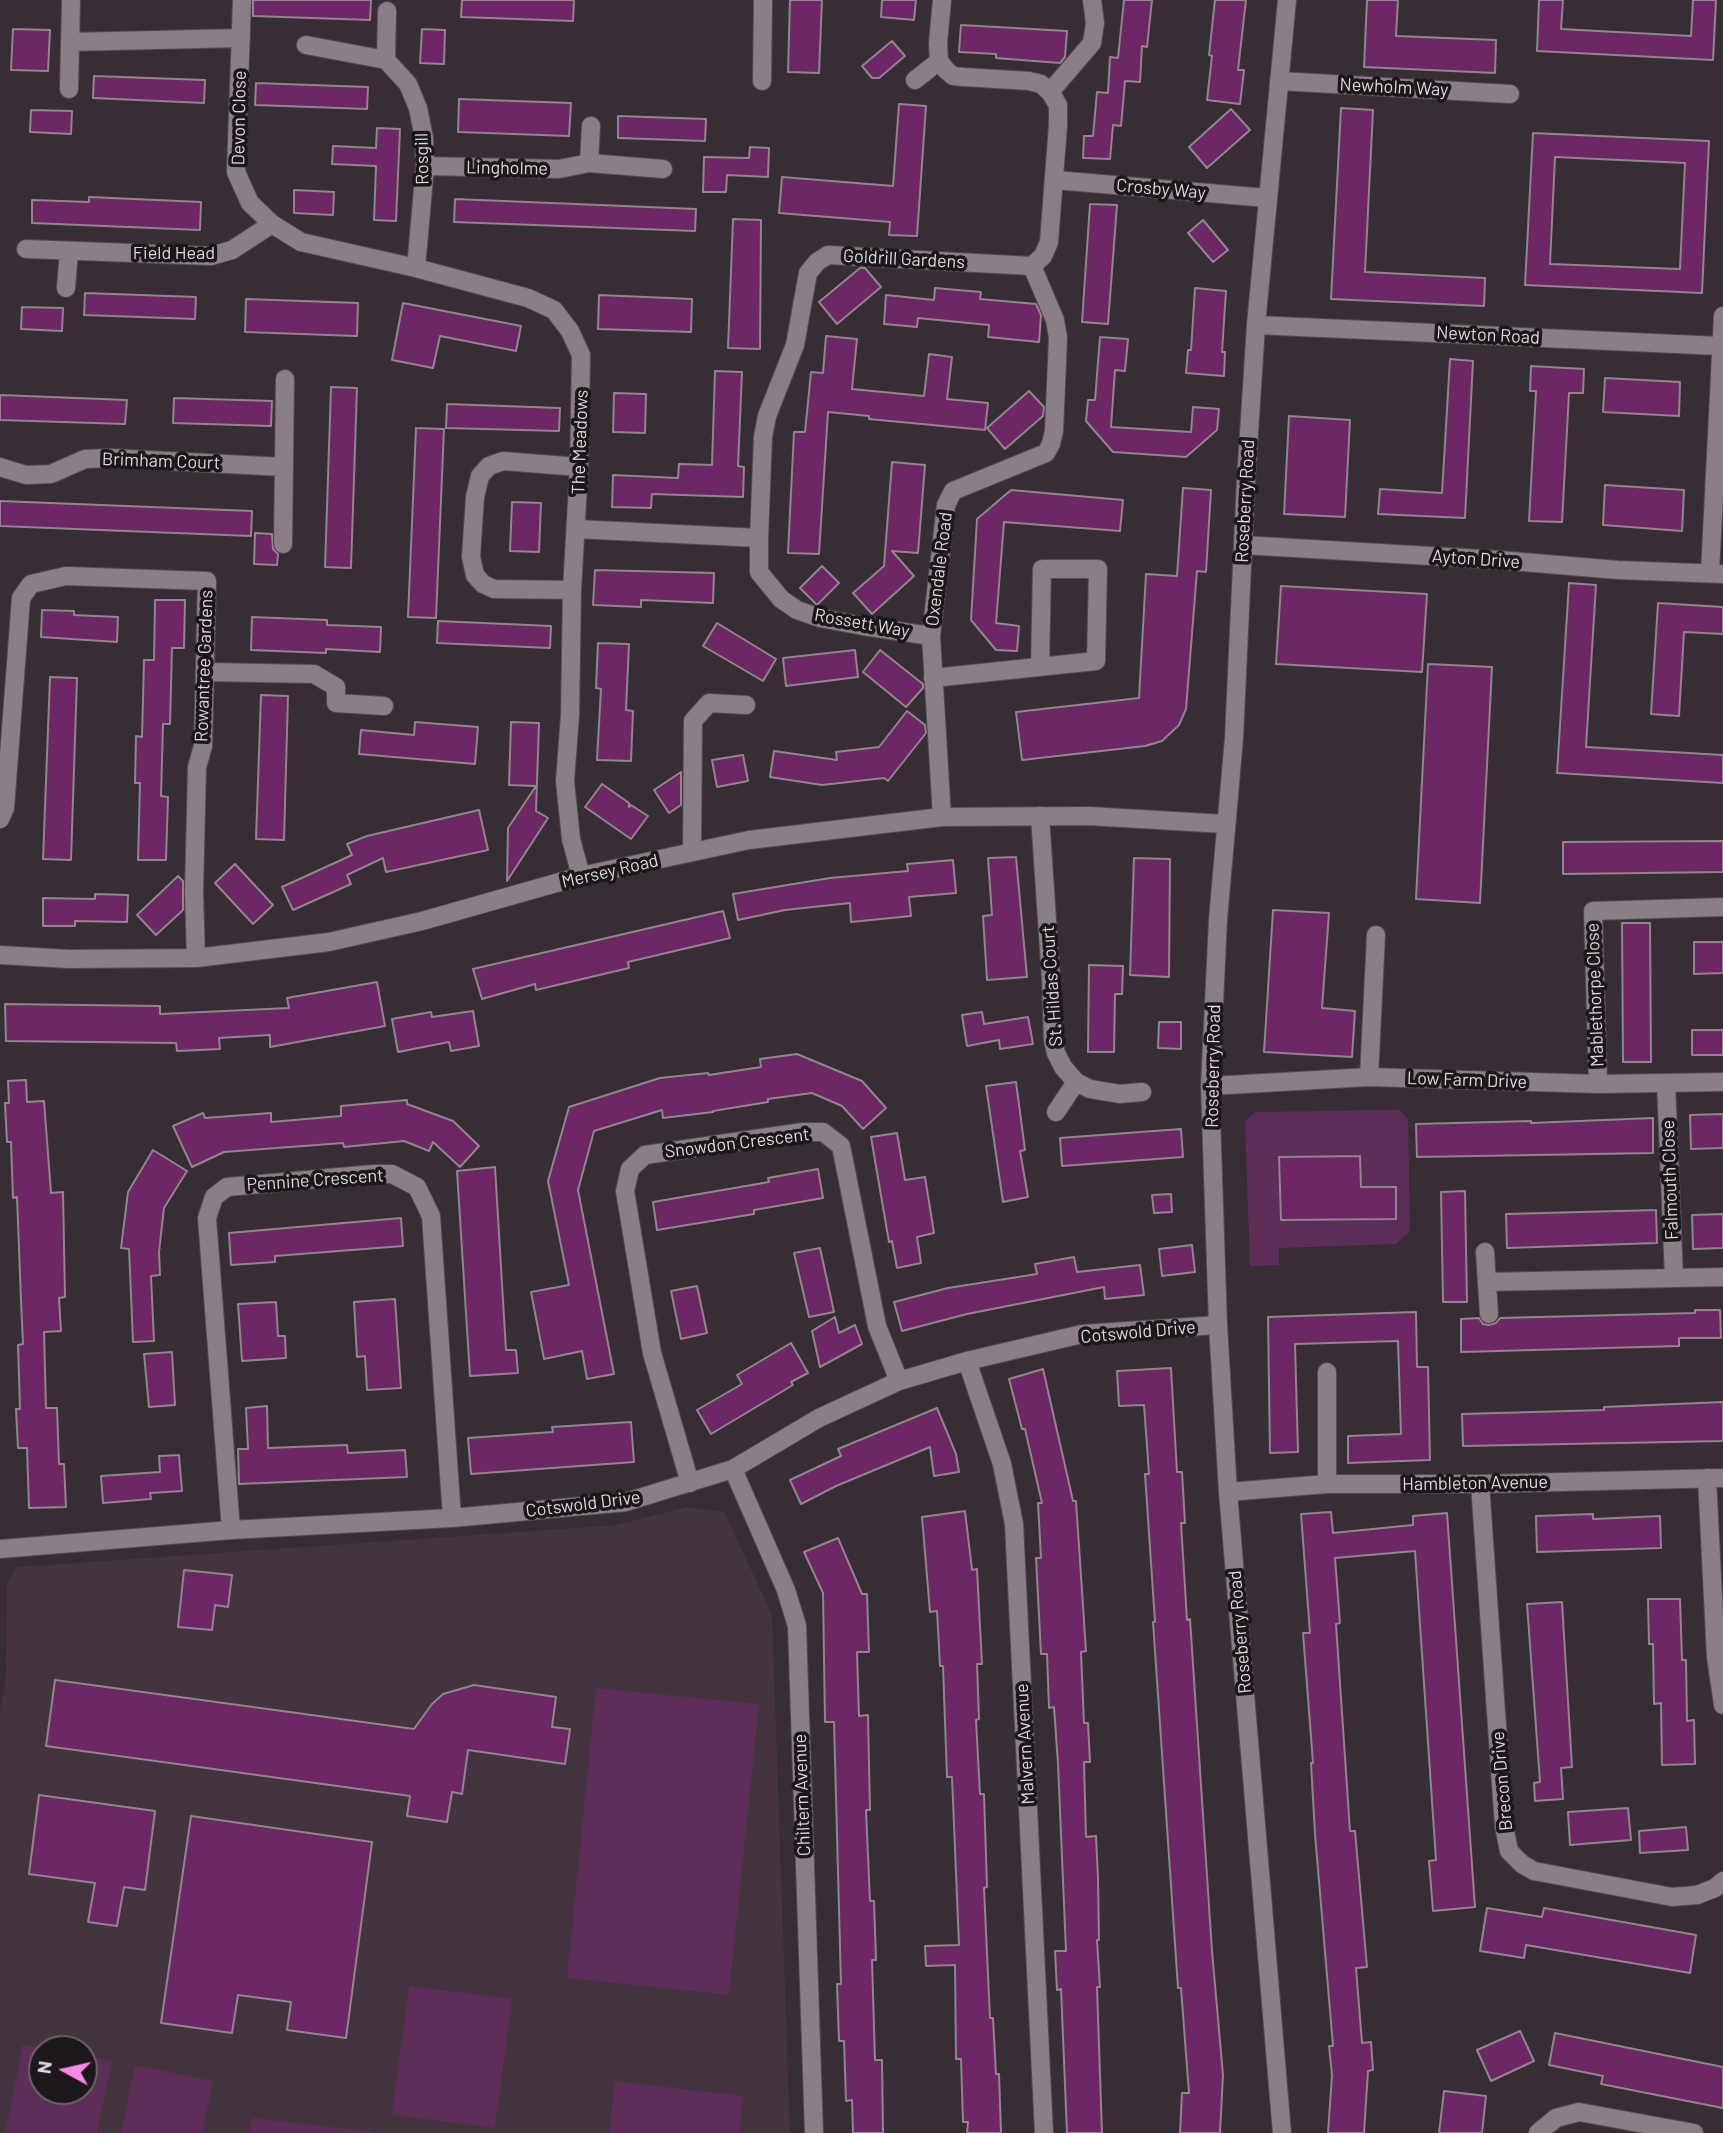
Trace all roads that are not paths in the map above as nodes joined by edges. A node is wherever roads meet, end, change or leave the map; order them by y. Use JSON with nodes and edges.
{"nodes":[{"id":1,"x":243,"y":0,"type":"edge"},
{"id":2,"x":763,"y":0,"type":"edge"},
{"id":3,"x":942,"y":0,"type":"edge"},
{"id":4,"x":1092,"y":0,"type":"edge"},
{"id":5,"x":1287,"y":0,"type":"edge"},
{"id":6,"x":71,"y":1,"type":"edge"},
{"id":7,"x":387,"y":11,"type":"dead end"},
{"id":8,"x":241,"y":38,"type":"junction"},
{"id":9,"x":70,"y":42,"type":"junction"},
{"id":10,"x":306,"y":45,"type":"dead end"},
{"id":11,"x":386,"y":60,"type":"junction"},
{"id":12,"x":939,"y":61,"type":"junction"},
{"id":13,"x":915,"y":80,"type":"dead end"},
{"id":14,"x":762,"y":81,"type":"dead end"},
{"id":15,"x":1279,"y":81,"type":"junction"},
{"id":16,"x":69,"y":89,"type":"dead end"},
{"id":17,"x":1050,"y":92,"type":"junction"},
{"id":18,"x":1510,"y":94,"type":"dead end"},
{"id":19,"x":592,"y":126,"type":"dead end"},
{"id":20,"x":589,"y":163,"type":"junction"},
{"id":21,"x":425,"y":166,"type":"junction"},
{"id":22,"x":663,"y":169,"type":"dead end"},
{"id":23,"x":1055,"y":180,"type":"junction"},
{"id":24,"x":1267,"y":198,"type":"junction"},
{"id":25,"x":272,"y":224,"type":"junction"},
{"id":26,"x":26,"y":249,"type":"dead end"},
{"id":27,"x":69,"y":251,"type":"junction"},
{"id":28,"x":1032,"y":266,"type":"junction"},
{"id":29,"x":416,"y":268,"type":"junction"},
{"id":30,"x":66,"y":288,"type":"dead end"},
{"id":31,"x":1723,"y":316,"type":"edge"},
{"id":32,"x":1256,"y":325,"type":"junction"},
{"id":33,"x":1720,"y":346,"type":"junction"},
{"id":34,"x":285,"y":379,"type":"dead end"},
{"id":35,"x":0,"y":467,"type":"edge"},
{"id":36,"x":284,"y":467,"type":"junction"},
{"id":37,"x":579,"y":467,"type":"junction"},
{"id":38,"x":576,"y":528,"type":"junction"},
{"id":39,"x":759,"y":538,"type":"junction"},
{"id":40,"x":283,"y":544,"type":"dead end"},
{"id":41,"x":1243,"y":545,"type":"junction"},
{"id":42,"x":1716,"y":573,"type":"edge"},
{"id":43,"x":572,"y":590,"type":"junction"},
{"id":44,"x":931,"y":636,"type":"junction"},
{"id":45,"x":1040,"y":667,"type":"junction"},
{"id":46,"x":206,"y":672,"type":"junction"},
{"id":47,"x":933,"y":678,"type":"junction"},
{"id":48,"x":746,"y":705,"type":"dead end"},
{"id":49,"x":384,"y":706,"type":"dead end"},
{"id":50,"x":1040,"y":816,"type":"junction"},
{"id":51,"x":942,"y":817,"type":"junction"},
{"id":52,"x":0,"y":819,"type":"edge"},
{"id":53,"x":1225,"y":824,"type":"junction"},
{"id":54,"x":692,"y":852,"type":"junction"},
{"id":55,"x":581,"y":876,"type":"junction"},
{"id":56,"x":1723,"y":907,"type":"edge"},
{"id":57,"x":1376,"y":935,"type":"dead end"},
{"id":58,"x":0,"y":954,"type":"edge"},
{"id":59,"x":196,"y":958,"type":"junction"},
{"id":60,"x":1369,"y":1077,"type":"junction"},
{"id":61,"x":1076,"y":1082,"type":"junction"},
{"id":62,"x":1723,"y":1082,"type":"edge"},
{"id":63,"x":1666,"y":1083,"type":"junction"},
{"id":64,"x":1598,"y":1084,"type":"junction"},
{"id":65,"x":1210,"y":1086,"type":"junction"},
{"id":66,"x":1142,"y":1092,"type":"dead end"},
{"id":67,"x":1056,"y":1112,"type":"dead end"},
{"id":68,"x":1485,"y":1252,"type":"dead end"},
{"id":69,"x":1723,"y":1276,"type":"edge"},
{"id":70,"x":1674,"y":1278,"type":"junction"},
{"id":71,"x":1487,"y":1282,"type":"junction"},
{"id":72,"x":1489,"y":1314,"type":"dead end"},
{"id":73,"x":1218,"y":1325,"type":"junction"},
{"id":74,"x":967,"y":1362,"type":"junction"},
{"id":75,"x":1327,"y":1372,"type":"dead end"},
{"id":76,"x":899,"y":1381,"type":"junction"},
{"id":77,"x":733,"y":1469,"type":"junction"},
{"id":78,"x":1715,"y":1478,"type":"edge"},
{"id":79,"x":690,"y":1483,"type":"junction"},
{"id":80,"x":1327,"y":1484,"type":"junction"},
{"id":81,"x":1480,"y":1484,"type":"junction"},
{"id":82,"x":1228,"y":1492,"type":"junction"},
{"id":83,"x":452,"y":1518,"type":"junction"},
{"id":84,"x":231,"y":1530,"type":"junction"},
{"id":85,"x":0,"y":1549,"type":"edge"},
{"id":86,"x":1723,"y":1704,"type":"edge"},
{"id":87,"x":1723,"y":1881,"type":"edge"},
{"id":88,"x":814,"y":2133,"type":"edge"},
{"id":89,"x":1044,"y":2133,"type":"edge"},
{"id":90,"x":1282,"y":2133,"type":"edge"},
{"id":91,"x":1538,"y":2133,"type":"edge"},
{"id":92,"x":1694,"y":2133,"type":"edge"}],
"edges":[{"from":1,"to":8,"type":"street","name":"Devon Close"},
{"from":2,"to":14,"type":"street"},
{"from":3,"to":12,"type":"street"},
{"from":4,"to":17,"type":"street"},
{"from":5,"to":15,"type":"street","name":"Roseberry Road"},
{"from":6,"to":9,"type":"street"},
{"from":7,"to":11,"type":"street"},
{"from":8,"to":9,"type":"street"},
{"from":8,"to":25,"type":"street","name":"Devon Close"},
{"from":9,"to":16,"type":"street"},
{"from":10,"to":11,"type":"street"},
{"from":11,"to":21,"type":"street","name":"Rosgill"},
{"from":12,"to":13,"type":"street"},
{"from":12,"to":17,"type":"street"},
{"from":15,"to":18,"type":"street","name":"Newholm Way"},
{"from":15,"to":24,"type":"street","name":"Roseberry Road"},
{"from":17,"to":23,"type":"street"},
{"from":19,"to":20,"type":"street"},
{"from":20,"to":21,"type":"street","name":"Lingholme"},
{"from":20,"to":22,"type":"street","name":"Lingholme"},
{"from":21,"to":29,"type":"street","name":"Rosgill"},
{"from":23,"to":24,"type":"street","name":"Crosby Way"},
{"from":23,"to":28,"type":"street"},
{"from":24,"to":32,"type":"street","name":"Roseberry Road"},
{"from":25,"to":27,"type":"street","name":"Field Head"},
{"from":25,"to":29,"type":"street","name":"The Meadows"},
{"from":26,"to":27,"type":"street","name":"Field Head"},
{"from":27,"to":30,"type":"street"},
{"from":28,"to":39,"type":"street","name":"Goldrill Gardens"},
{"from":28,"to":44,"type":"street","name":"Oxendale Road"},
{"from":29,"to":37,"type":"street","name":"The Meadows"},
{"from":31,"to":33,"type":"street","name":"Ayton Drive"},
{"from":32,"to":33,"type":"street","name":"Newton Road"},
{"from":32,"to":41,"type":"street","name":"Roseberry Road"},
{"from":33,"to":42,"type":"street","name":"Ayton Drive"},
{"from":34,"to":36,"type":"street"},
{"from":35,"to":36,"type":"street","name":"Brimham Court"},
{"from":36,"to":40,"type":"street"},
{"from":37,"to":38,"type":"street","name":"The Meadows"},
{"from":37,"to":43,"type":"street"},
{"from":38,"to":39,"type":"street"},
{"from":38,"to":43,"type":"street","name":"The Meadows"},
{"from":39,"to":44,"type":"street","name":"Rossett Way"},
{"from":41,"to":42,"type":"street","name":"Ayton Drive"},
{"from":41,"to":53,"type":"street","name":"Roseberry Road"},
{"from":43,"to":55,"type":"street","name":"The Meadows"},
{"from":44,"to":47,"type":"street","name":"Oxendale Road"},
{"from":45,"to":45,"type":"street"},
{"from":45,"to":47,"type":"street"},
{"from":46,"to":49,"type":"street"},
{"from":46,"to":52,"type":"street","name":"Rowantree Gardens"},
{"from":46,"to":59,"type":"street","name":"Rowantree Gardens"},
{"from":47,"to":51,"type":"street","name":"Oxendale Road"},
{"from":48,"to":54,"type":"street"},
{"from":50,"to":51,"type":"street","name":"Mersey Road"},
{"from":50,"to":53,"type":"street","name":"Mersey Road"},
{"from":50,"to":61,"type":"street","name":"St. Hildas Court"},
{"from":51,"to":54,"type":"street","name":"Mersey Road"},
{"from":53,"to":65,"type":"street","name":"Roseberry Road"},
{"from":54,"to":55,"type":"street","name":"Mersey Road"},
{"from":55,"to":59,"type":"street","name":"Mersey Road"},
{"from":56,"to":64,"type":"street","name":"Mablethorpe Close"},
{"from":57,"to":60,"type":"street"},
{"from":58,"to":59,"type":"street","name":"Mersey Road"},
{"from":60,"to":64,"type":"street","name":"Low Farm Drive"},
{"from":60,"to":65,"type":"street","name":"Low Farm Drive"},
{"from":61,"to":66,"type":"street"},
{"from":61,"to":67,"type":"street"},
{"from":62,"to":63,"type":"street","name":"Low Farm Drive"},
{"from":63,"to":64,"type":"street","name":"Low Farm Drive"},
{"from":63,"to":70,"type":"street","name":"Falmouth Close"},
{"from":65,"to":73,"type":"street","name":"Roseberry Road"},
{"from":68,"to":71,"type":"street"},
{"from":69,"to":70,"type":"street"},
{"from":70,"to":71,"type":"street"},
{"from":71,"to":72,"type":"street"},
{"from":73,"to":74,"type":"street","name":"Cotswold Drive"},
{"from":73,"to":82,"type":"street","name":"Roseberry Road"},
{"from":74,"to":76,"type":"street","name":"Cotswold Drive"},
{"from":74,"to":89,"type":"street","name":"Malvern Avenue"},
{"from":75,"to":80,"type":"street"},
{"from":76,"to":77,"type":"street","name":"Cotswold Drive"},
{"from":76,"to":79,"type":"street","name":"Snowdon Crescent"},
{"from":77,"to":79,"type":"street","name":"Cotswold Drive"},
{"from":77,"to":88,"type":"street","name":"Chiltern Avenue"},
{"from":78,"to":81,"type":"street","name":"Hambleton Avenue"},
{"from":78,"to":86,"type":"street"},
{"from":79,"to":83,"type":"street","name":"Cotswold Drive"},
{"from":80,"to":81,"type":"street","name":"Hambleton Avenue"},
{"from":80,"to":82,"type":"street","name":"Hambleton Avenue"},
{"from":81,"to":87,"type":"street","name":"Brecon Drive"},
{"from":82,"to":90,"type":"street","name":"Roseberry Road"},
{"from":83,"to":84,"type":"street","name":"Cotswold Drive"},
{"from":83,"to":84,"type":"street","name":"Pennine Crescent"},
{"from":84,"to":85,"type":"street","name":"Cotswold Drive"},
{"from":91,"to":92,"type":"street"}]}
